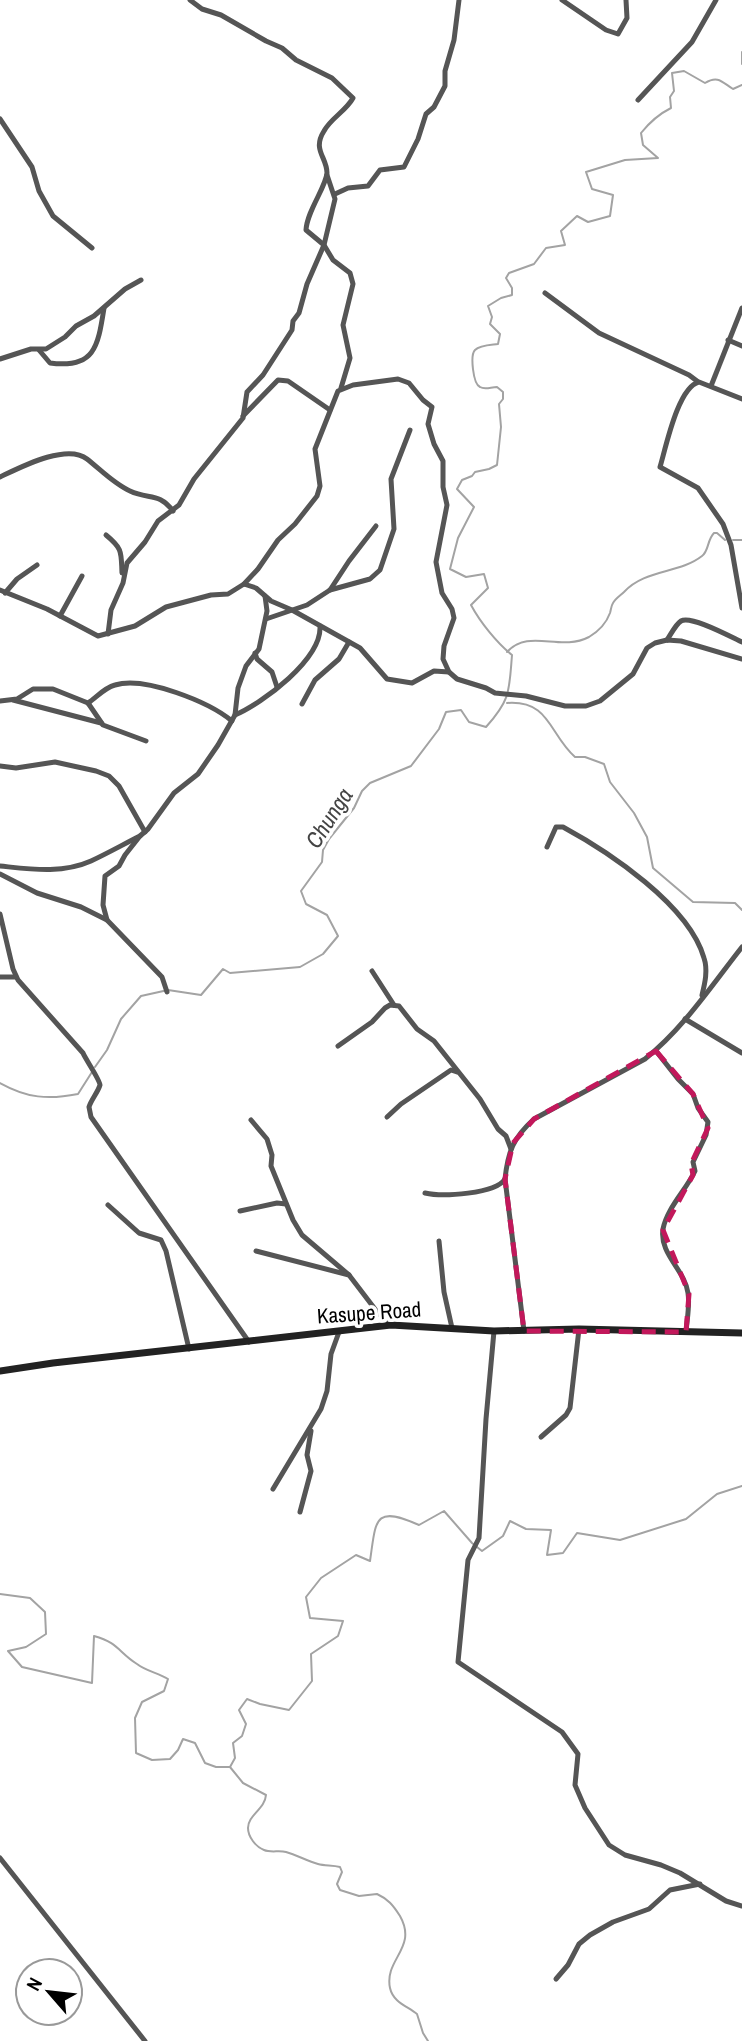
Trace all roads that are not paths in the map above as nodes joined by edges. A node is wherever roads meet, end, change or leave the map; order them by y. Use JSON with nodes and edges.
{"nodes":[{"id":1,"x":190,"y":0,"type":"edge"},
{"id":2,"x":459,"y":0,"type":"edge"},
{"id":3,"x":562,"y":0,"type":"edge"},
{"id":4,"x":626,"y":0,"type":"edge"},
{"id":5,"x":716,"y":0,"type":"edge"},
{"id":6,"x":638,"y":100,"type":"dead end"},
{"id":7,"x":0,"y":119,"type":"edge"},
{"id":8,"x":327,"y":175,"type":"junction"},
{"id":9,"x":335,"y":194,"type":"junction"},
{"id":10,"x":324,"y":245,"type":"junction"},
{"id":11,"x":92,"y":248,"type":"dead end"},
{"id":12,"x":141,"y":280,"type":"dead end"},
{"id":13,"x":545,"y":293,"type":"dead end"},
{"id":14,"x":104,"y":306,"type":"junction"},
{"id":15,"x":742,"y":308,"type":"edge"},
{"id":16,"x":728,"y":340,"type":"junction"},
{"id":17,"x":742,"y":346,"type":"edge"},
{"id":18,"x":40,"y":350,"type":"junction"},
{"id":19,"x":0,"y":359,"type":"edge"},
{"id":20,"x":697,"y":382,"type":"junction"},
{"id":21,"x":711,"y":386,"type":"junction"},
{"id":22,"x":341,"y":388,"type":"junction"},
{"id":23,"x":742,"y":399,"type":"edge"},
{"id":24,"x":330,"y":410,"type":"junction"},
{"id":25,"x":243,"y":416,"type":"junction"},
{"id":26,"x":410,"y":430,"type":"dead end"},
{"id":27,"x":0,"y":477,"type":"edge"},
{"id":28,"x":173,"y":511,"type":"junction"},
{"id":29,"x":376,"y":526,"type":"dead end"},
{"id":30,"x":106,"y":535,"type":"dead end"},
{"id":31,"x":37,"y":565,"type":"dead end"},
{"id":32,"x":82,"y":576,"type":"dead end"},
{"id":33,"x":123,"y":583,"type":"junction"},
{"id":34,"x":244,"y":584,"type":"junction"},
{"id":35,"x":330,"y":590,"type":"junction"},
{"id":36,"x":3,"y":591,"type":"edge"},
{"id":37,"x":265,"y":596,"type":"junction"},
{"id":38,"x":742,"y":608,"type":"edge"},
{"id":39,"x":292,"y":610,"type":"junction"},
{"id":40,"x":60,"y":616,"type":"junction"},
{"id":41,"x":267,"y":619,"type":"junction"},
{"id":42,"x":320,"y":625,"type":"junction"},
{"id":43,"x":108,"y":634,"type":"junction"},
{"id":44,"x":667,"y":640,"type":"junction"},
{"id":45,"x":349,"y":642,"type":"junction"},
{"id":46,"x":742,"y":642,"type":"edge"},
{"id":47,"x":254,"y":653,"type":"junction"},
{"id":48,"x":742,"y":659,"type":"edge"},
{"id":49,"x":449,"y":672,"type":"junction"},
{"id":50,"x":277,"y":687,"type":"junction"},
{"id":51,"x":13,"y":700,"type":"junction"},
{"id":52,"x":0,"y":701,"type":"edge"},
{"id":53,"x":88,"y":704,"type":"junction"},
{"id":54,"x":302,"y":704,"type":"dead end"},
{"id":55,"x":233,"y":718,"type":"junction"},
{"id":56,"x":101,"y":723,"type":"junction"},
{"id":57,"x":146,"y":741,"type":"dead end"},
{"id":58,"x":0,"y":766,"type":"edge"},
{"id":59,"x":143,"y":834,"type":"junction"},
{"id":60,"x":547,"y":847,"type":"dead end"},
{"id":61,"x":0,"y":866,"type":"edge"},
{"id":62,"x":0,"y":874,"type":"edge"},
{"id":63,"x":0,"y":914,"type":"edge"},
{"id":64,"x":107,"y":919,"type":"junction"},
{"id":65,"x":742,"y":947,"type":"edge"},
{"id":66,"x":372,"y":971,"type":"dead end"},
{"id":67,"x":0,"y":976,"type":"edge"},
{"id":68,"x":18,"y":980,"type":"junction"},
{"id":69,"x":167,"y":990,"type":"dead end"},
{"id":70,"x":701,"y":998,"type":"junction"},
{"id":71,"x":394,"y":1004,"type":"junction"},
{"id":72,"x":685,"y":1019,"type":"junction"},
{"id":73,"x":338,"y":1046,"type":"dead end"},
{"id":74,"x":656,"y":1051,"type":"junction"},
{"id":75,"x":742,"y":1053,"type":"edge"},
{"id":76,"x":460,"y":1073,"type":"junction"},
{"id":77,"x":387,"y":1117,"type":"dead end"},
{"id":78,"x":251,"y":1120,"type":"dead end"},
{"id":79,"x":511,"y":1149,"type":"junction"},
{"id":80,"x":505,"y":1179,"type":"junction"},
{"id":81,"x":425,"y":1193,"type":"dead end"},
{"id":82,"x":108,"y":1205,"type":"dead end"},
{"id":83,"x":286,"y":1205,"type":"junction"},
{"id":84,"x":240,"y":1210,"type":"dead end"},
{"id":85,"x":439,"y":1241,"type":"dead end"},
{"id":86,"x":256,"y":1251,"type":"dead end"},
{"id":87,"x":349,"y":1275,"type":"junction"},
{"id":88,"x":391,"y":1325,"type":"junction"},
{"id":89,"x":452,"y":1328,"type":"junction"},
{"id":90,"x":579,"y":1329,"type":"junction"},
{"id":91,"x":494,"y":1331,"type":"junction"},
{"id":92,"x":524,"y":1331,"type":"junction"},
{"id":93,"x":339,"y":1332,"type":"junction"},
{"id":94,"x":686,"y":1332,"type":"junction"},
{"id":95,"x":742,"y":1333,"type":"edge"},
{"id":96,"x":249,"y":1342,"type":"junction"},
{"id":97,"x":189,"y":1349,"type":"junction"},
{"id":98,"x":0,"y":1371,"type":"edge"},
{"id":99,"x":315,"y":1421,"type":"junction"},
{"id":100,"x":541,"y":1437,"type":"dead end"},
{"id":101,"x":273,"y":1489,"type":"dead end"},
{"id":102,"x":300,"y":1512,"type":"dead end"},
{"id":103,"x":0,"y":1858,"type":"edge"},
{"id":104,"x":700,"y":1884,"type":"junction"},
{"id":105,"x":742,"y":1906,"type":"edge"},
{"id":106,"x":556,"y":1979,"type":"dead end"},
{"id":107,"x":145,"y":2041,"type":"edge"}],
"edges":[{"from":1,"to":8,"type":"street"},
{"from":2,"to":9,"type":"street"},
{"from":3,"to":4,"type":"street"},
{"from":5,"to":6,"type":"street"},
{"from":7,"to":11,"type":"street"},
{"from":8,"to":9,"type":"street"},
{"from":8,"to":10,"type":"street"},
{"from":9,"to":10,"type":"street"},
{"from":10,"to":22,"type":"street"},
{"from":10,"to":25,"type":"street"},
{"from":12,"to":14,"type":"street"},
{"from":13,"to":20,"type":"street"},
{"from":14,"to":18,"type":"street"},
{"from":14,"to":18,"type":"street"},
{"from":15,"to":16,"type":"street"},
{"from":16,"to":17,"type":"street"},
{"from":16,"to":21,"type":"street"},
{"from":18,"to":19,"type":"street"},
{"from":20,"to":21,"type":"street"},
{"from":20,"to":38,"type":"street"},
{"from":21,"to":23,"type":"street"},
{"from":22,"to":24,"type":"street"},
{"from":22,"to":49,"type":"street"},
{"from":24,"to":25,"type":"street"},
{"from":24,"to":34,"type":"street"},
{"from":25,"to":28,"type":"street"},
{"from":26,"to":35,"type":"street"},
{"from":27,"to":28,"type":"street"},
{"from":28,"to":33,"type":"street"},
{"from":29,"to":35,"type":"street"},
{"from":30,"to":33,"type":"street"},
{"from":31,"to":36,"type":"street"},
{"from":32,"to":40,"type":"street"},
{"from":33,"to":43,"type":"street"},
{"from":34,"to":37,"type":"street"},
{"from":34,"to":43,"type":"street"},
{"from":35,"to":39,"type":"street"},
{"from":36,"to":40,"type":"street"},
{"from":37,"to":39,"type":"street"},
{"from":37,"to":41,"type":"street"},
{"from":39,"to":41,"type":"street"},
{"from":39,"to":42,"type":"street"},
{"from":40,"to":43,"type":"street"},
{"from":41,"to":47,"type":"street"},
{"from":42,"to":45,"type":"street"},
{"from":42,"to":50,"type":"street"},
{"from":44,"to":46,"type":"street"},
{"from":44,"to":48,"type":"street"},
{"from":44,"to":49,"type":"street"},
{"from":45,"to":49,"type":"street"},
{"from":45,"to":54,"type":"street"},
{"from":47,"to":50,"type":"street"},
{"from":47,"to":55,"type":"street"},
{"from":50,"to":55,"type":"street"},
{"from":51,"to":52,"type":"street"},
{"from":51,"to":53,"type":"street"},
{"from":51,"to":56,"type":"street"},
{"from":53,"to":55,"type":"street"},
{"from":53,"to":56,"type":"street"},
{"from":55,"to":59,"type":"street"},
{"from":56,"to":57,"type":"street"},
{"from":58,"to":59,"type":"street"},
{"from":59,"to":61,"type":"street"},
{"from":59,"to":64,"type":"street"},
{"from":60,"to":70,"type":"street"},
{"from":62,"to":64,"type":"street"},
{"from":63,"to":68,"type":"street"},
{"from":64,"to":69,"type":"street"},
{"from":65,"to":70,"type":"street"},
{"from":66,"to":71,"type":"street"},
{"from":67,"to":68,"type":"street"},
{"from":68,"to":96,"type":"street"},
{"from":70,"to":72,"type":"street"},
{"from":71,"to":73,"type":"street"},
{"from":71,"to":76,"type":"street"},
{"from":72,"to":74,"type":"street"},
{"from":72,"to":75,"type":"street"},
{"from":74,"to":79,"type":"street"},
{"from":74,"to":94,"type":"street"},
{"from":76,"to":77,"type":"street"},
{"from":76,"to":79,"type":"street"},
{"from":78,"to":83,"type":"street"},
{"from":79,"to":80,"type":"street"},
{"from":80,"to":81,"type":"street"},
{"from":80,"to":92,"type":"street"},
{"from":82,"to":97,"type":"street"},
{"from":83,"to":84,"type":"street"},
{"from":83,"to":87,"type":"street"},
{"from":85,"to":89,"type":"street"},
{"from":86,"to":87,"type":"street"},
{"from":87,"to":88,"type":"street"},
{"from":88,"to":89,"type":"street","name":"Kasupe Road"},
{"from":88,"to":93,"type":"street","name":"Kasupe Road"},
{"from":89,"to":91,"type":"street","name":"Kasupe Road"},
{"from":90,"to":92,"type":"street","name":"Kasupe Road"},
{"from":90,"to":94,"type":"street","name":"Kasupe Road"},
{"from":90,"to":100,"type":"street"},
{"from":91,"to":92,"type":"street","name":"Kasupe Road"},
{"from":91,"to":104,"type":"street"},
{"from":93,"to":96,"type":"street","name":"Kasupe Road"},
{"from":93,"to":99,"type":"street"},
{"from":94,"to":95,"type":"street","name":"Kasupe Road"},
{"from":96,"to":97,"type":"street","name":"Kasupe Road"},
{"from":97,"to":98,"type":"street","name":"Kasupe Road"},
{"from":99,"to":101,"type":"street"},
{"from":99,"to":102,"type":"street"},
{"from":103,"to":107,"type":"street"},
{"from":104,"to":105,"type":"street"},
{"from":104,"to":106,"type":"street"}]}
